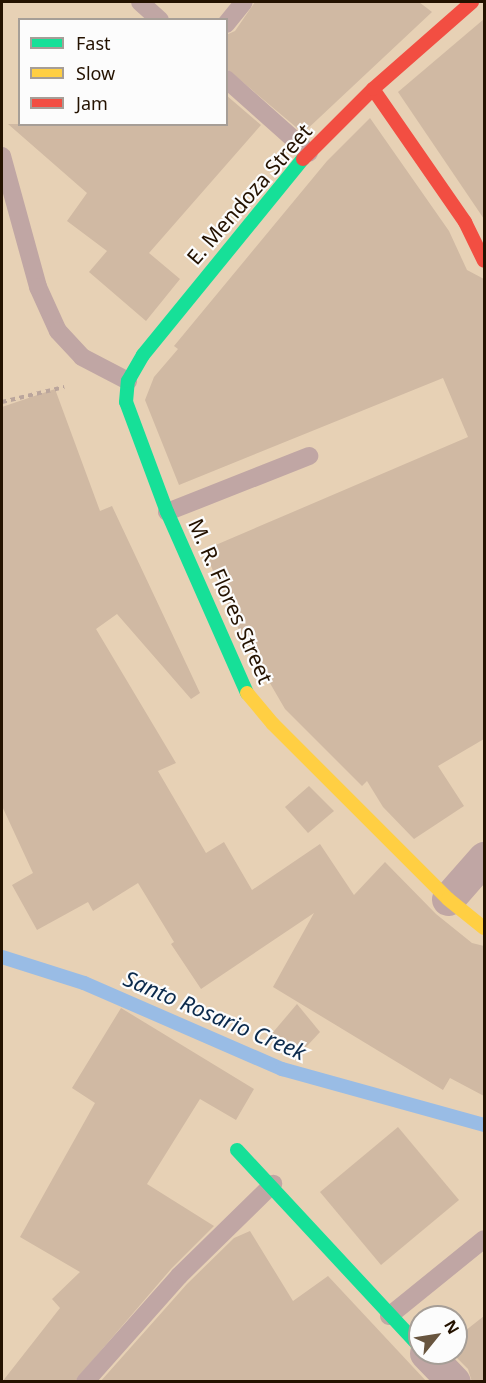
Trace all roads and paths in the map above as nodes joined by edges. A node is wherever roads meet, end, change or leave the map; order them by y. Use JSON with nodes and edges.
{"nodes":[{"id":1,"x":140,"y":2,"type":"edge"},
{"id":2,"x":244,"y":2,"type":"edge"},
{"id":3,"x":472,"y":2,"type":"edge"},
{"id":4,"x":158,"y":18,"type":"edge"},
{"id":5,"x":228,"y":22,"type":"edge"},
{"id":6,"x":228,"y":81,"type":"edge"},
{"id":7,"x":373,"y":89,"type":"junction"},
{"id":8,"x":309,"y":153,"type":"junction"},
{"id":9,"x":2,"y":156,"type":"edge"},
{"id":10,"x":484,"y":261,"type":"edge"},
{"id":11,"x":128,"y":381,"type":"junction"},
{"id":12,"x":2,"y":402,"type":"edge"},
{"id":13,"x":126,"y":402,"type":"junction"},
{"id":14,"x":309,"y":456,"type":"dead end"},
{"id":15,"x":168,"y":512,"type":"junction"},
{"id":16,"x":484,"y":858,"type":"edge"},
{"id":17,"x":448,"y":899,"type":"junction"},
{"id":18,"x":484,"y":928,"type":"edge"},
{"id":19,"x":237,"y":1150,"type":"dead end"},
{"id":20,"x":273,"y":1184,"type":"junction"},
{"id":21,"x":484,"y":1239,"type":"edge"},
{"id":22,"x":389,"y":1316,"type":"junction"},
{"id":23,"x":408,"y":1335,"type":"edge"},
{"id":24,"x":438,"y":1365,"type":"edge"},
{"id":25,"x":85,"y":1382,"type":"edge"},
{"id":26,"x":454,"y":1382,"type":"edge"}],
"edges":[{"from":1,"to":4,"type":"lane"},
{"from":2,"to":5,"type":"lane"},
{"from":3,"to":7,"type":"street","name":"E. Mendoza Street"},
{"from":6,"to":8,"type":"lane"},
{"from":7,"to":8,"type":"street","name":"E. Mendoza Street"},
{"from":7,"to":10,"type":"street"},
{"from":8,"to":11,"type":"street","name":"E. Mendoza Street"},
{"from":9,"to":11,"type":"lane"},
{"from":11,"to":13,"type":"street","name":"M. R. Flores Street"},
{"from":12,"to":13,"type":"path"},
{"from":13,"to":15,"type":"street","name":"M. R. Flores Street"},
{"from":14,"to":15,"type":"lane"},
{"from":15,"to":17,"type":"street","name":"M. R. Flores Street"},
{"from":16,"to":17,"type":"street"},
{"from":17,"to":18,"type":"street","name":"M. R. Flores Street"},
{"from":19,"to":20,"type":"street"},
{"from":20,"to":22,"type":"street"},
{"from":20,"to":25,"type":"lane"},
{"from":21,"to":22,"type":"lane"},
{"from":22,"to":23,"type":"street"},
{"from":24,"to":26,"type":"street"}]}
